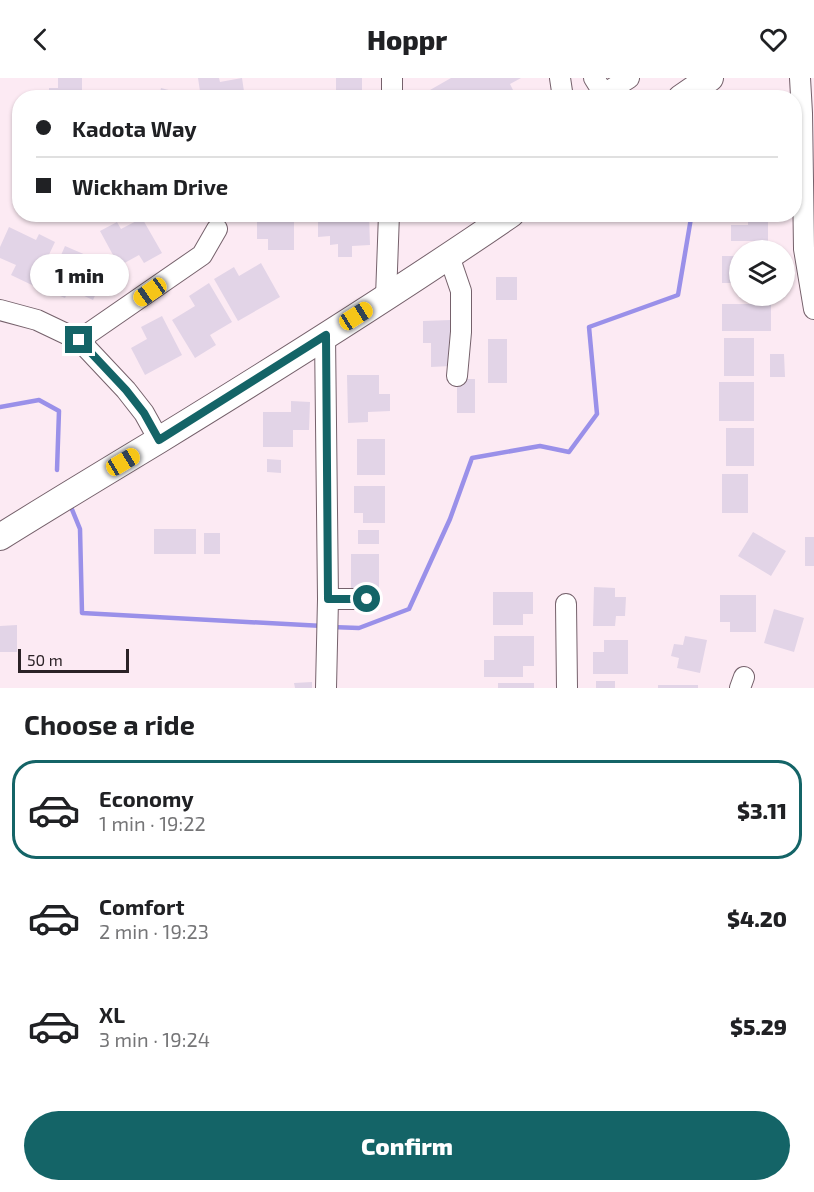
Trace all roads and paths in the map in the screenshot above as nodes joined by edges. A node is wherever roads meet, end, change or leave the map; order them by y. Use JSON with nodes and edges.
{"nodes":[{"id":1,"x":629,"y":78,"type":"edge"},
{"id":2,"x":610,"y":90,"type":"edge"},
{"id":3,"x":803,"y":119,"type":"edge"},
{"id":4,"x":388,"y":222,"type":"edge"},
{"id":5,"x":499,"y":222,"type":"edge"},
{"id":6,"x":217,"y":229,"type":"dead end"},
{"id":7,"x":449,"y":256,"type":"junction"},
{"id":8,"x":386,"y":297,"type":"junction"},
{"id":9,"x":0,"y":309,"type":"edge"},
{"id":10,"x":814,"y":309,"type":"edge"},
{"id":11,"x":326,"y":335,"type":"junction"},
{"id":12,"x":79,"y":340,"type":"junction"},
{"id":13,"x":457,"y":376,"type":"dead end"},
{"id":14,"x":159,"y":440,"type":"junction"},
{"id":15,"x":0,"y":537,"type":"edge"},
{"id":16,"x":367,"y":599,"type":"dead end"},
{"id":17,"x":566,"y":604,"type":"dead end"},
{"id":18,"x":328,"y":616,"type":"junction"},
{"id":19,"x":326,"y":688,"type":"edge"},
{"id":20,"x":567,"y":688,"type":"edge"}],
"edges":[{"from":1,"to":2,"type":"street"},
{"from":3,"to":10,"type":"street"},
{"from":4,"to":8,"type":"street"},
{"from":5,"to":7,"type":"main road"},
{"from":6,"to":12,"type":"street"},
{"from":7,"to":8,"type":"main road"},
{"from":7,"to":13,"type":"street"},
{"from":8,"to":11,"type":"main road"},
{"from":9,"to":12,"type":"street"},
{"from":11,"to":14,"type":"main road"},
{"from":11,"to":18,"type":"street"},
{"from":12,"to":14,"type":"street"},
{"from":14,"to":15,"type":"main road"},
{"from":16,"to":18,"type":"street"},
{"from":17,"to":20,"type":"street"},
{"from":18,"to":19,"type":"street"}]}
